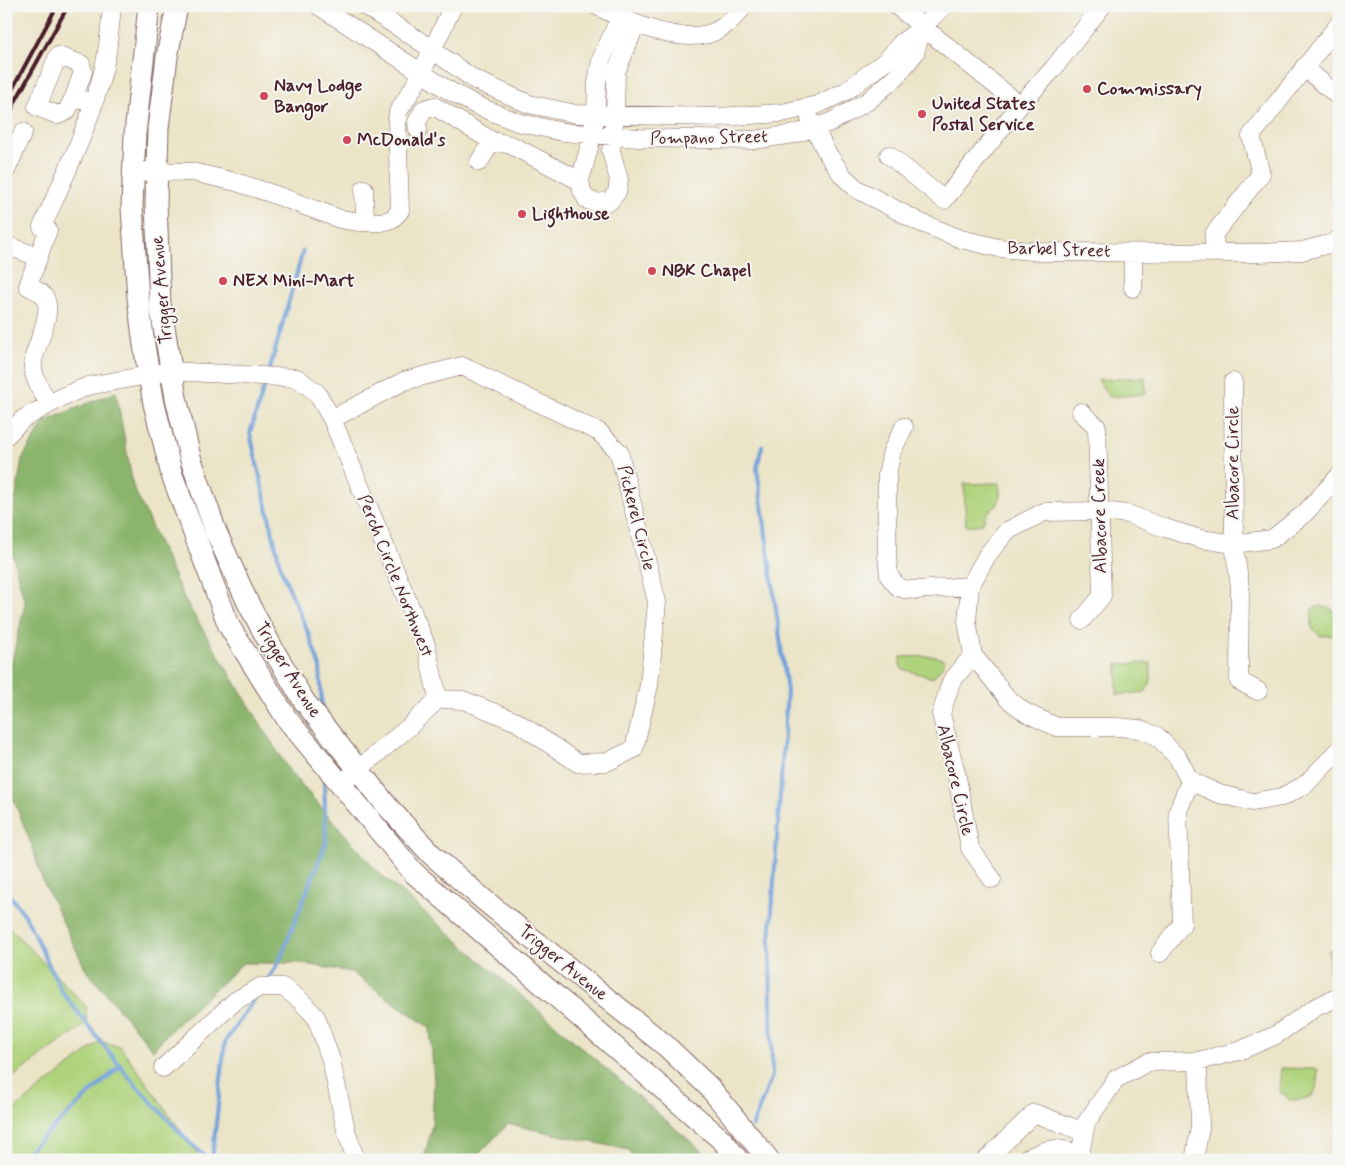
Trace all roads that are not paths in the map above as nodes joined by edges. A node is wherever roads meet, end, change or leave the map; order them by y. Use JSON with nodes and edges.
{"nodes":[{"id":1,"x":112,"y":6,"type":"edge"},
{"id":2,"x":149,"y":6,"type":"edge"},
{"id":3,"x":177,"y":6,"type":"edge"},
{"id":4,"x":319,"y":6,"type":"edge"},
{"id":5,"x":365,"y":6,"type":"edge"},
{"id":6,"x":454,"y":6,"type":"edge"},
{"id":7,"x":597,"y":6,"type":"edge"},
{"id":8,"x":744,"y":6,"type":"edge"},
{"id":9,"x":897,"y":6,"type":"edge"},
{"id":10,"x":943,"y":6,"type":"edge"},
{"id":11,"x":1102,"y":6,"type":"edge"},
{"id":12,"x":628,"y":21,"type":"junction"},
{"id":13,"x":1339,"y":24,"type":"edge"},
{"id":14,"x":922,"y":28,"type":"junction"},
{"id":15,"x":432,"y":50,"type":"junction"},
{"id":16,"x":1304,"y":68,"type":"junction"},
{"id":17,"x":421,"y":72,"type":"junction"},
{"id":18,"x":74,"y":97,"type":"dead end"},
{"id":19,"x":1339,"y":97,"type":"edge"},
{"id":20,"x":93,"y":104,"type":"junction"},
{"id":21,"x":1020,"y":105,"type":"junction"},
{"id":22,"x":806,"y":108,"type":"junction"},
{"id":23,"x":596,"y":114,"type":"junction"},
{"id":24,"x":615,"y":116,"type":"junction"},
{"id":25,"x":813,"y":128,"type":"junction"},
{"id":26,"x":418,"y":130,"type":"dead end"},
{"id":27,"x":23,"y":132,"type":"dead end"},
{"id":28,"x":591,"y":135,"type":"junction"},
{"id":29,"x":612,"y":136,"type":"junction"},
{"id":30,"x":492,"y":141,"type":"junction"},
{"id":31,"x":889,"y":155,"type":"dead end"},
{"id":32,"x":479,"y":162,"type":"dead end"},
{"id":33,"x":616,"y":170,"type":"junction"},
{"id":34,"x":6,"y":171,"type":"edge"},
{"id":35,"x":133,"y":171,"type":"junction"},
{"id":36,"x":155,"y":171,"type":"junction"},
{"id":37,"x":582,"y":175,"type":"junction"},
{"id":38,"x":364,"y":189,"type":"dead end"},
{"id":39,"x":365,"y":222,"type":"junction"},
{"id":40,"x":1339,"y":239,"type":"edge"},
{"id":41,"x":6,"y":245,"type":"edge"},
{"id":42,"x":1133,"y":253,"type":"junction"},
{"id":43,"x":1214,"y":253,"type":"junction"},
{"id":44,"x":38,"y":257,"type":"junction"},
{"id":45,"x":1133,"y":288,"type":"dead end"},
{"id":46,"x":170,"y":370,"type":"junction"},
{"id":47,"x":149,"y":374,"type":"junction"},
{"id":48,"x":1233,"y":382,"type":"dead end"},
{"id":49,"x":49,"y":404,"type":"junction"},
{"id":50,"x":1081,"y":412,"type":"dead end"},
{"id":51,"x":332,"y":419,"type":"junction"},
{"id":52,"x":904,"y":427,"type":"dead end"},
{"id":53,"x":6,"y":436,"type":"edge"},
{"id":54,"x":1339,"y":476,"type":"edge"},
{"id":55,"x":1100,"y":511,"type":"junction"},
{"id":56,"x":1234,"y":544,"type":"junction"},
{"id":57,"x":970,"y":586,"type":"junction"},
{"id":58,"x":1082,"y":620,"type":"dead end"},
{"id":59,"x":973,"y":655,"type":"junction"},
{"id":60,"x":1258,"y":691,"type":"dead end"},
{"id":61,"x":438,"y":699,"type":"junction"},
{"id":62,"x":1339,"y":750,"type":"edge"},
{"id":63,"x":357,"y":770,"type":"junction"},
{"id":64,"x":1190,"y":782,"type":"junction"},
{"id":65,"x":341,"y":784,"type":"junction"},
{"id":66,"x":992,"y":878,"type":"dead end"},
{"id":67,"x":1160,"y":953,"type":"dead end"},
{"id":68,"x":1339,"y":997,"type":"edge"},
{"id":69,"x":1198,"y":1061,"type":"junction"},
{"id":70,"x":164,"y":1068,"type":"dead end"},
{"id":71,"x":1084,"y":1132,"type":"junction"},
{"id":72,"x":1079,"y":1158,"type":"edge"},
{"id":73,"x":356,"y":1160,"type":"edge"},
{"id":74,"x":738,"y":1160,"type":"edge"},
{"id":75,"x":769,"y":1160,"type":"edge"},
{"id":76,"x":986,"y":1160,"type":"edge"},
{"id":77,"x":1024,"y":1160,"type":"edge"},
{"id":78,"x":1194,"y":1160,"type":"edge"}],
"edges":[{"from":1,"to":20,"type":"street"},
{"from":2,"to":35,"type":"main road","name":"Trigger Avenue"},
{"from":3,"to":36,"type":"main road","name":"Trigger Avenue"},
{"from":4,"to":17,"type":"street","name":"Pompano Street"},
{"from":5,"to":15,"type":"street","name":"Pompano Street"},
{"from":6,"to":15,"type":"street"},
{"from":7,"to":12,"type":"street"},
{"from":8,"to":12,"type":"street"},
{"from":9,"to":14,"type":"street"},
{"from":10,"to":14,"type":"street"},
{"from":11,"to":21,"type":"street"},
{"from":12,"to":23,"type":"street"},
{"from":12,"to":24,"type":"street"},
{"from":13,"to":16,"type":"street"},
{"from":14,"to":21,"type":"street"},
{"from":14,"to":22,"type":"street","name":"Pompano Street"},
{"from":14,"to":25,"type":"street","name":"Pompano Street"},
{"from":15,"to":17,"type":"street"},
{"from":15,"to":23,"type":"street","name":"Pompano Street"},
{"from":16,"to":19,"type":"street"},
{"from":16,"to":43,"type":"street"},
{"from":17,"to":28,"type":"street","name":"Pompano Street"},
{"from":17,"to":39,"type":"street"},
{"from":18,"to":20,"type":"street"},
{"from":20,"to":44,"type":"street"},
{"from":21,"to":31,"type":"street"},
{"from":22,"to":24,"type":"street","name":"Pompano Street"},
{"from":22,"to":25,"type":"street","name":"Barbel Street"},
{"from":23,"to":24,"type":"street","name":"Pompano Street"},
{"from":23,"to":28,"type":"street"},
{"from":24,"to":29,"type":"street"},
{"from":25,"to":29,"type":"street","name":"Pompano Street"},
{"from":25,"to":42,"type":"street","name":"Barbel Street"},
{"from":26,"to":30,"type":"street"},
{"from":27,"to":34,"type":"street"},
{"from":28,"to":29,"type":"street","name":"Pompano Street"},
{"from":28,"to":37,"type":"street"},
{"from":29,"to":33,"type":"street"},
{"from":30,"to":32,"type":"street"},
{"from":30,"to":37,"type":"street"},
{"from":33,"to":37,"type":"street"},
{"from":33,"to":37,"type":"street"},
{"from":35,"to":36,"type":"street"},
{"from":35,"to":47,"type":"main road","name":"Trigger Avenue"},
{"from":36,"to":39,"type":"street"},
{"from":36,"to":46,"type":"main road","name":"Trigger Avenue"},
{"from":38,"to":39,"type":"street"},
{"from":40,"to":43,"type":"street","name":"Barbel Street"},
{"from":41,"to":44,"type":"street"},
{"from":42,"to":43,"type":"street","name":"Barbel Street"},
{"from":42,"to":45,"type":"street"},
{"from":44,"to":49,"type":"street"},
{"from":46,"to":47,"type":"street"},
{"from":46,"to":51,"type":"street"},
{"from":46,"to":63,"type":"main road","name":"Trigger Avenue"},
{"from":47,"to":49,"type":"street"},
{"from":47,"to":65,"type":"main road","name":"Trigger Avenue"},
{"from":48,"to":56,"type":"street","name":"Albacore Circle"},
{"from":49,"to":53,"type":"street"},
{"from":50,"to":55,"type":"street","name":"Albacore Creek"},
{"from":51,"to":61,"type":"street","name":"Perch Circle Northwest"},
{"from":51,"to":61,"type":"street","name":"Pickerel Circle"},
{"from":52,"to":57,"type":"street"},
{"from":54,"to":56,"type":"street","name":"Albacore Circle"},
{"from":55,"to":56,"type":"street","name":"Albacore Circle"},
{"from":55,"to":57,"type":"street","name":"Albacore Circle"},
{"from":55,"to":58,"type":"street","name":"Albacore Creek"},
{"from":56,"to":60,"type":"street"},
{"from":57,"to":59,"type":"street","name":"Albacore Circle"},
{"from":59,"to":64,"type":"street","name":"Albacore Circle"},
{"from":59,"to":66,"type":"street","name":"Albacore Circle"},
{"from":61,"to":63,"type":"street"},
{"from":62,"to":64,"type":"street"},
{"from":63,"to":65,"type":"street"},
{"from":63,"to":75,"type":"main road","name":"Trigger Avenue"},
{"from":64,"to":67,"type":"street"},
{"from":65,"to":74,"type":"main road","name":"Trigger Avenue"},
{"from":68,"to":69,"type":"street"},
{"from":69,"to":71,"type":"street"},
{"from":69,"to":78,"type":"street"},
{"from":70,"to":73,"type":"street"},
{"from":71,"to":72,"type":"street"},
{"from":71,"to":76,"type":"street"},
{"from":72,"to":77,"type":"street"}]}
